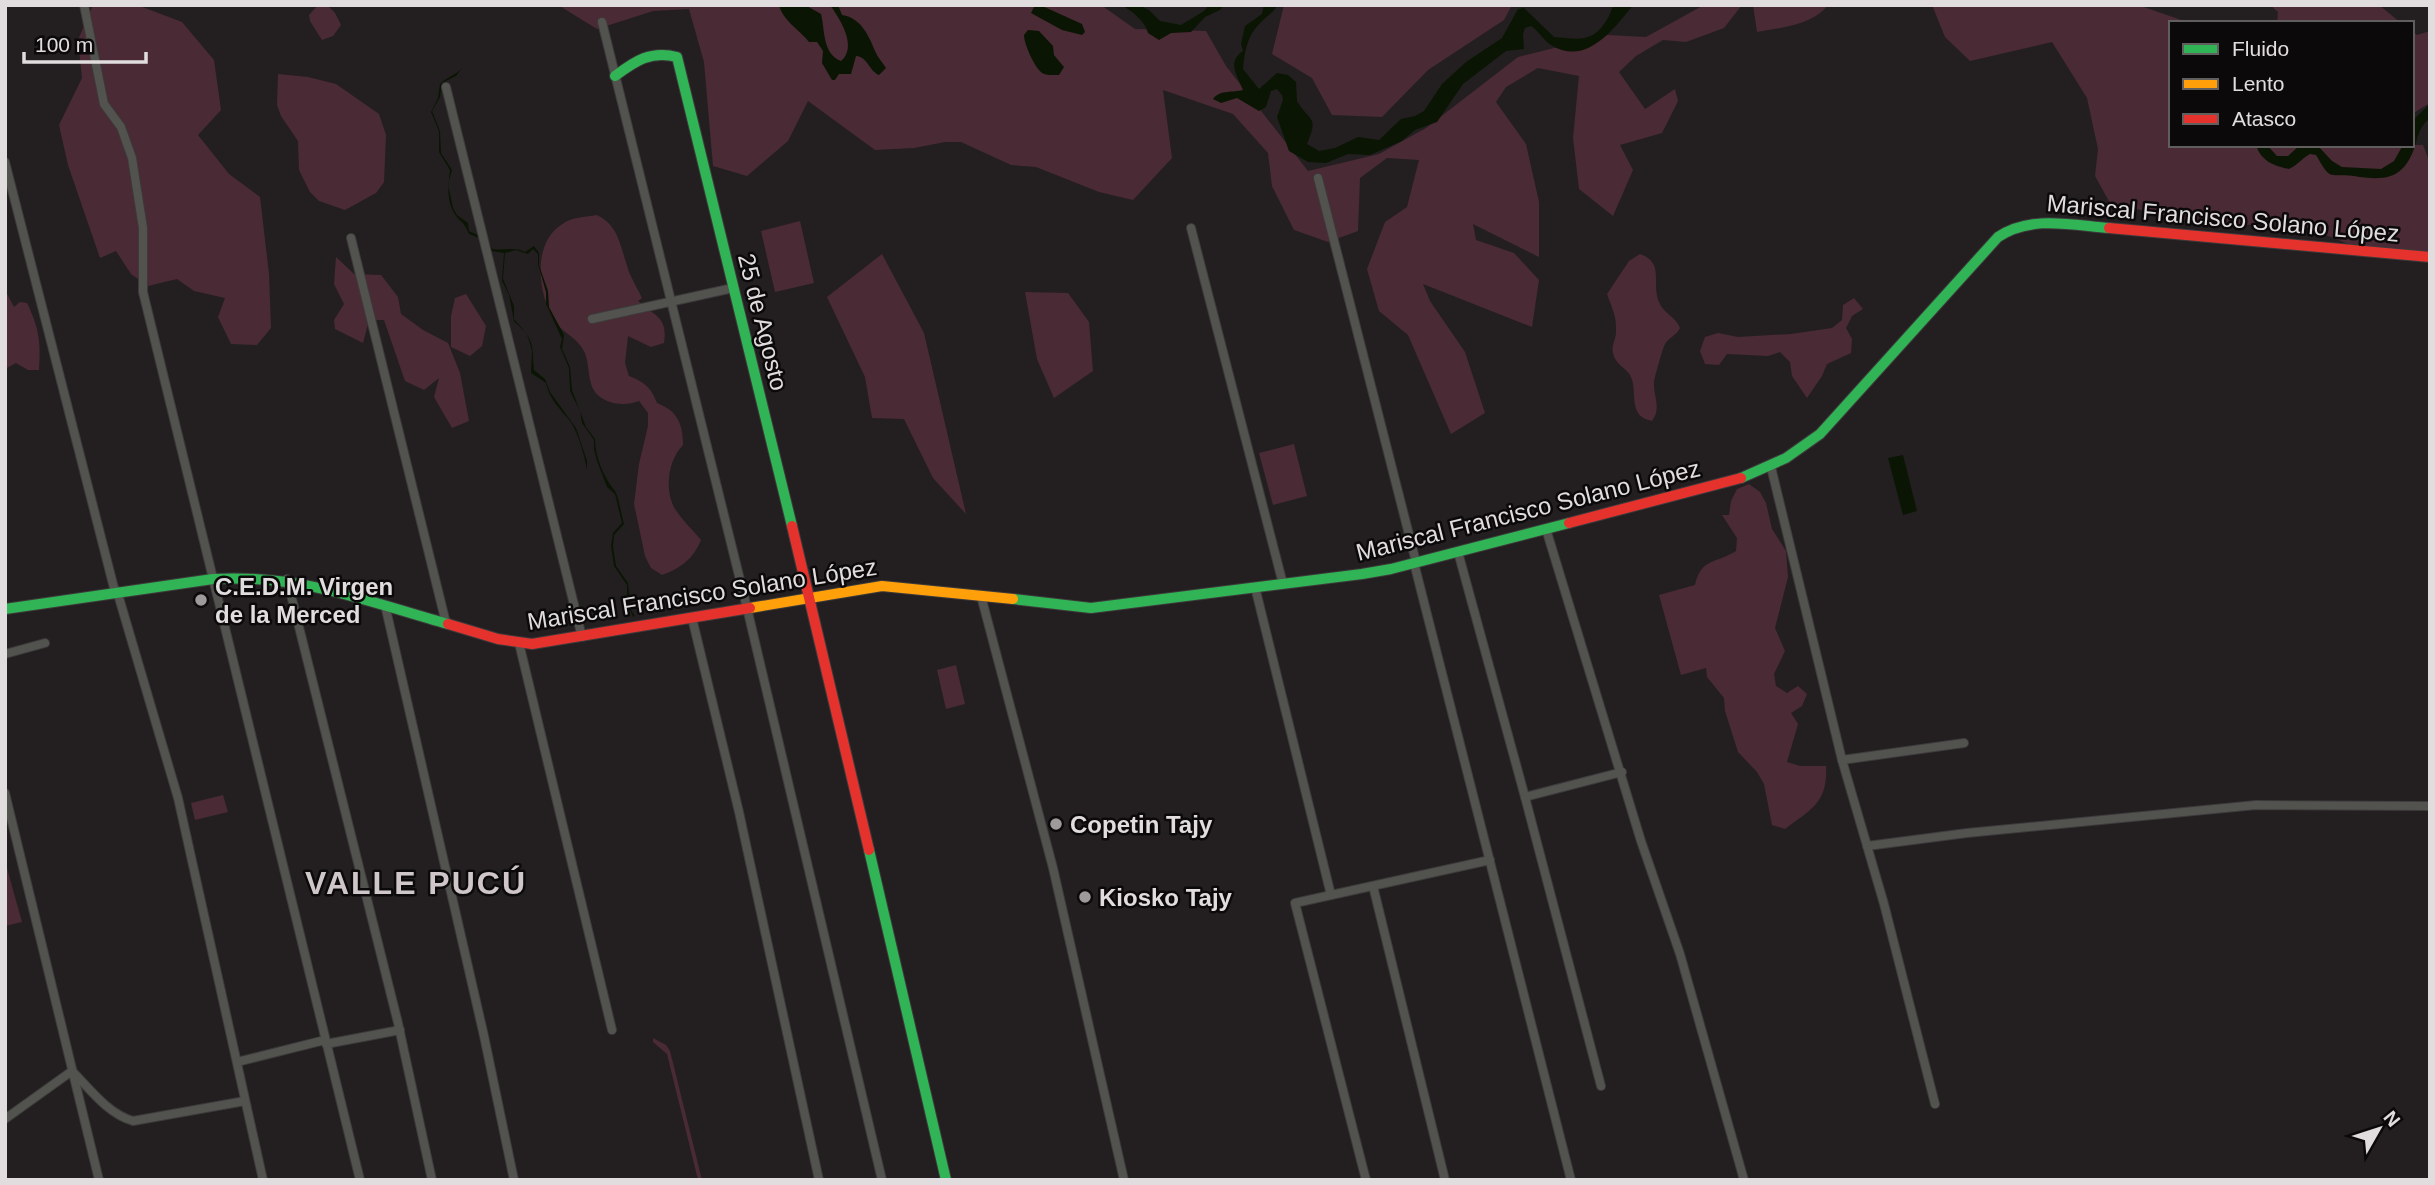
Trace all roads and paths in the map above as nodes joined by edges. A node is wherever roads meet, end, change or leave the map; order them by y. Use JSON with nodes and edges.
{"nodes":[{"id":1,"x":84,"y":5,"type":"edge"},
{"id":2,"x":602,"y":22,"type":"dead end"},
{"id":3,"x":615,"y":76,"type":"junction"},
{"id":4,"x":446,"y":87,"type":"dead end"},
{"id":5,"x":5,"y":162,"type":"edge"},
{"id":6,"x":1318,"y":178,"type":"dead end"},
{"id":7,"x":1191,"y":228,"type":"dead end"},
{"id":8,"x":351,"y":238,"type":"dead end"},
{"id":9,"x":2430,"y":257,"type":"edge"},
{"id":10,"x":733,"y":288,"type":"junction"},
{"id":11,"x":671,"y":302,"type":"junction"},
{"id":12,"x":592,"y":319,"type":"dead end"},
{"id":13,"x":1771,"y":467,"type":"junction"},
{"id":14,"x":1546,"y":529,"type":"junction"},
{"id":15,"x":1458,"y":552,"type":"junction"},
{"id":16,"x":1415,"y":563,"type":"junction"},
{"id":17,"x":213,"y":579,"type":"junction"},
{"id":18,"x":287,"y":579,"type":"junction"},
{"id":19,"x":1283,"y":584,"type":"junction"},
{"id":20,"x":1255,"y":587,"type":"junction"},
{"id":21,"x":116,"y":592,"type":"junction"},
{"id":22,"x":981,"y":596,"type":"junction"},
{"id":23,"x":810,"y":597,"type":"junction"},
{"id":24,"x":385,"y":605,"type":"junction"},
{"id":25,"x":747,"y":608,"type":"junction"},
{"id":26,"x":5,"y":609,"type":"edge"},
{"id":27,"x":692,"y":618,"type":"junction"},
{"id":28,"x":446,"y":623,"type":"junction"},
{"id":29,"x":582,"y":637,"type":"junction"},
{"id":30,"x":45,"y":643,"type":"dead end"},
{"id":31,"x":519,"y":643,"type":"junction"},
{"id":32,"x":5,"y":654,"type":"edge"},
{"id":33,"x":1964,"y":743,"type":"dead end"},
{"id":34,"x":1842,"y":760,"type":"junction"},
{"id":35,"x":1622,"y":772,"type":"junction"},
{"id":36,"x":5,"y":793,"type":"edge"},
{"id":37,"x":1525,"y":797,"type":"junction"},
{"id":38,"x":2430,"y":806,"type":"edge"},
{"id":39,"x":1867,"y":846,"type":"junction"},
{"id":40,"x":1490,"y":860,"type":"junction"},
{"id":41,"x":1373,"y":886,"type":"junction"},
{"id":42,"x":1331,"y":895,"type":"junction"},
{"id":43,"x":400,"y":1030,"type":"junction"},
{"id":44,"x":612,"y":1030,"type":"dead end"},
{"id":45,"x":325,"y":1042,"type":"junction"},
{"id":46,"x":237,"y":1062,"type":"junction"},
{"id":47,"x":72,"y":1071,"type":"junction"},
{"id":48,"x":1601,"y":1086,"type":"dead end"},
{"id":49,"x":245,"y":1101,"type":"junction"},
{"id":50,"x":1935,"y":1104,"type":"dead end"},
{"id":51,"x":5,"y":1119,"type":"edge"},
{"id":52,"x":99,"y":1180,"type":"edge"},
{"id":53,"x":263,"y":1180,"type":"edge"},
{"id":54,"x":360,"y":1180,"type":"edge"},
{"id":55,"x":432,"y":1180,"type":"edge"},
{"id":56,"x":514,"y":1180,"type":"edge"},
{"id":57,"x":820,"y":1180,"type":"edge"},
{"id":58,"x":882,"y":1180,"type":"edge"},
{"id":59,"x":946,"y":1180,"type":"edge"},
{"id":60,"x":1124,"y":1180,"type":"edge"},
{"id":61,"x":1366,"y":1180,"type":"edge"},
{"id":62,"x":1445,"y":1180,"type":"edge"},
{"id":63,"x":1571,"y":1180,"type":"edge"},
{"id":64,"x":1744,"y":1180,"type":"edge"}],
"edges":[{"from":1,"to":17,"type":"street"},
{"from":2,"to":3,"type":"street"},
{"from":3,"to":10,"type":"main road","name":"25 de Agosto"},
{"from":3,"to":11,"type":"street"},
{"from":4,"to":29,"type":"street"},
{"from":5,"to":21,"type":"street"},
{"from":6,"to":16,"type":"street"},
{"from":7,"to":19,"type":"street"},
{"from":8,"to":28,"type":"street"},
{"from":9,"to":13,"type":"main road","name":"Mariscal Francisco Solano López"},
{"from":10,"to":11,"type":"street"},
{"from":10,"to":23,"type":"main road","name":"25 de Agosto"},
{"from":11,"to":12,"type":"street"},
{"from":11,"to":25,"type":"street"},
{"from":13,"to":14,"type":"main road","name":"Mariscal Francisco Solano López"},
{"from":13,"to":34,"type":"street"},
{"from":14,"to":15,"type":"main road","name":"Mariscal Francisco Solano López"},
{"from":14,"to":35,"type":"street"},
{"from":15,"to":16,"type":"main road","name":"Mariscal Francisco Solano López"},
{"from":15,"to":37,"type":"street"},
{"from":16,"to":19,"type":"main road","name":"Mariscal Francisco Solano López"},
{"from":16,"to":40,"type":"street"},
{"from":17,"to":18,"type":"main road","name":"Mariscal Francisco Solano López"},
{"from":17,"to":21,"type":"main road","name":"Mariscal Francisco Solano López"},
{"from":17,"to":45,"type":"street"},
{"from":18,"to":24,"type":"main road","name":"Mariscal Francisco Solano López"},
{"from":18,"to":43,"type":"street"},
{"from":19,"to":20,"type":"main road","name":"Mariscal Francisco Solano López"},
{"from":20,"to":22,"type":"main road","name":"Mariscal Francisco Solano López"},
{"from":20,"to":42,"type":"street"},
{"from":21,"to":26,"type":"main road","name":"Mariscal Francisco Solano López"},
{"from":21,"to":46,"type":"street"},
{"from":22,"to":23,"type":"main road","name":"Mariscal Francisco Solano López"},
{"from":22,"to":60,"type":"street"},
{"from":23,"to":25,"type":"main road","name":"Mariscal Francisco Solano López"},
{"from":23,"to":59,"type":"main road","name":"25 de Agosto"},
{"from":24,"to":28,"type":"main road","name":"Mariscal Francisco Solano López"},
{"from":24,"to":56,"type":"street"},
{"from":25,"to":27,"type":"main road","name":"Mariscal Francisco Solano López"},
{"from":25,"to":58,"type":"street"},
{"from":27,"to":29,"type":"main road","name":"Mariscal Francisco Solano López"},
{"from":27,"to":57,"type":"street"},
{"from":28,"to":31,"type":"main road","name":"Mariscal Francisco Solano López"},
{"from":29,"to":31,"type":"main road","name":"Mariscal Francisco Solano López"},
{"from":30,"to":32,"type":"street"},
{"from":31,"to":44,"type":"street"},
{"from":33,"to":34,"type":"street"},
{"from":34,"to":39,"type":"street"},
{"from":35,"to":37,"type":"street"},
{"from":35,"to":64,"type":"street"},
{"from":36,"to":47,"type":"street"},
{"from":37,"to":48,"type":"street"},
{"from":38,"to":39,"type":"street"},
{"from":39,"to":50,"type":"street"},
{"from":40,"to":41,"type":"street"},
{"from":40,"to":63,"type":"street"},
{"from":41,"to":42,"type":"street"},
{"from":41,"to":62,"type":"street"},
{"from":42,"to":61,"type":"street"},
{"from":43,"to":45,"type":"street"},
{"from":43,"to":55,"type":"street"},
{"from":45,"to":46,"type":"street"},
{"from":45,"to":54,"type":"street"},
{"from":46,"to":49,"type":"street"},
{"from":47,"to":49,"type":"street"},
{"from":47,"to":51,"type":"street"},
{"from":47,"to":52,"type":"street"},
{"from":49,"to":53,"type":"street"}]}
